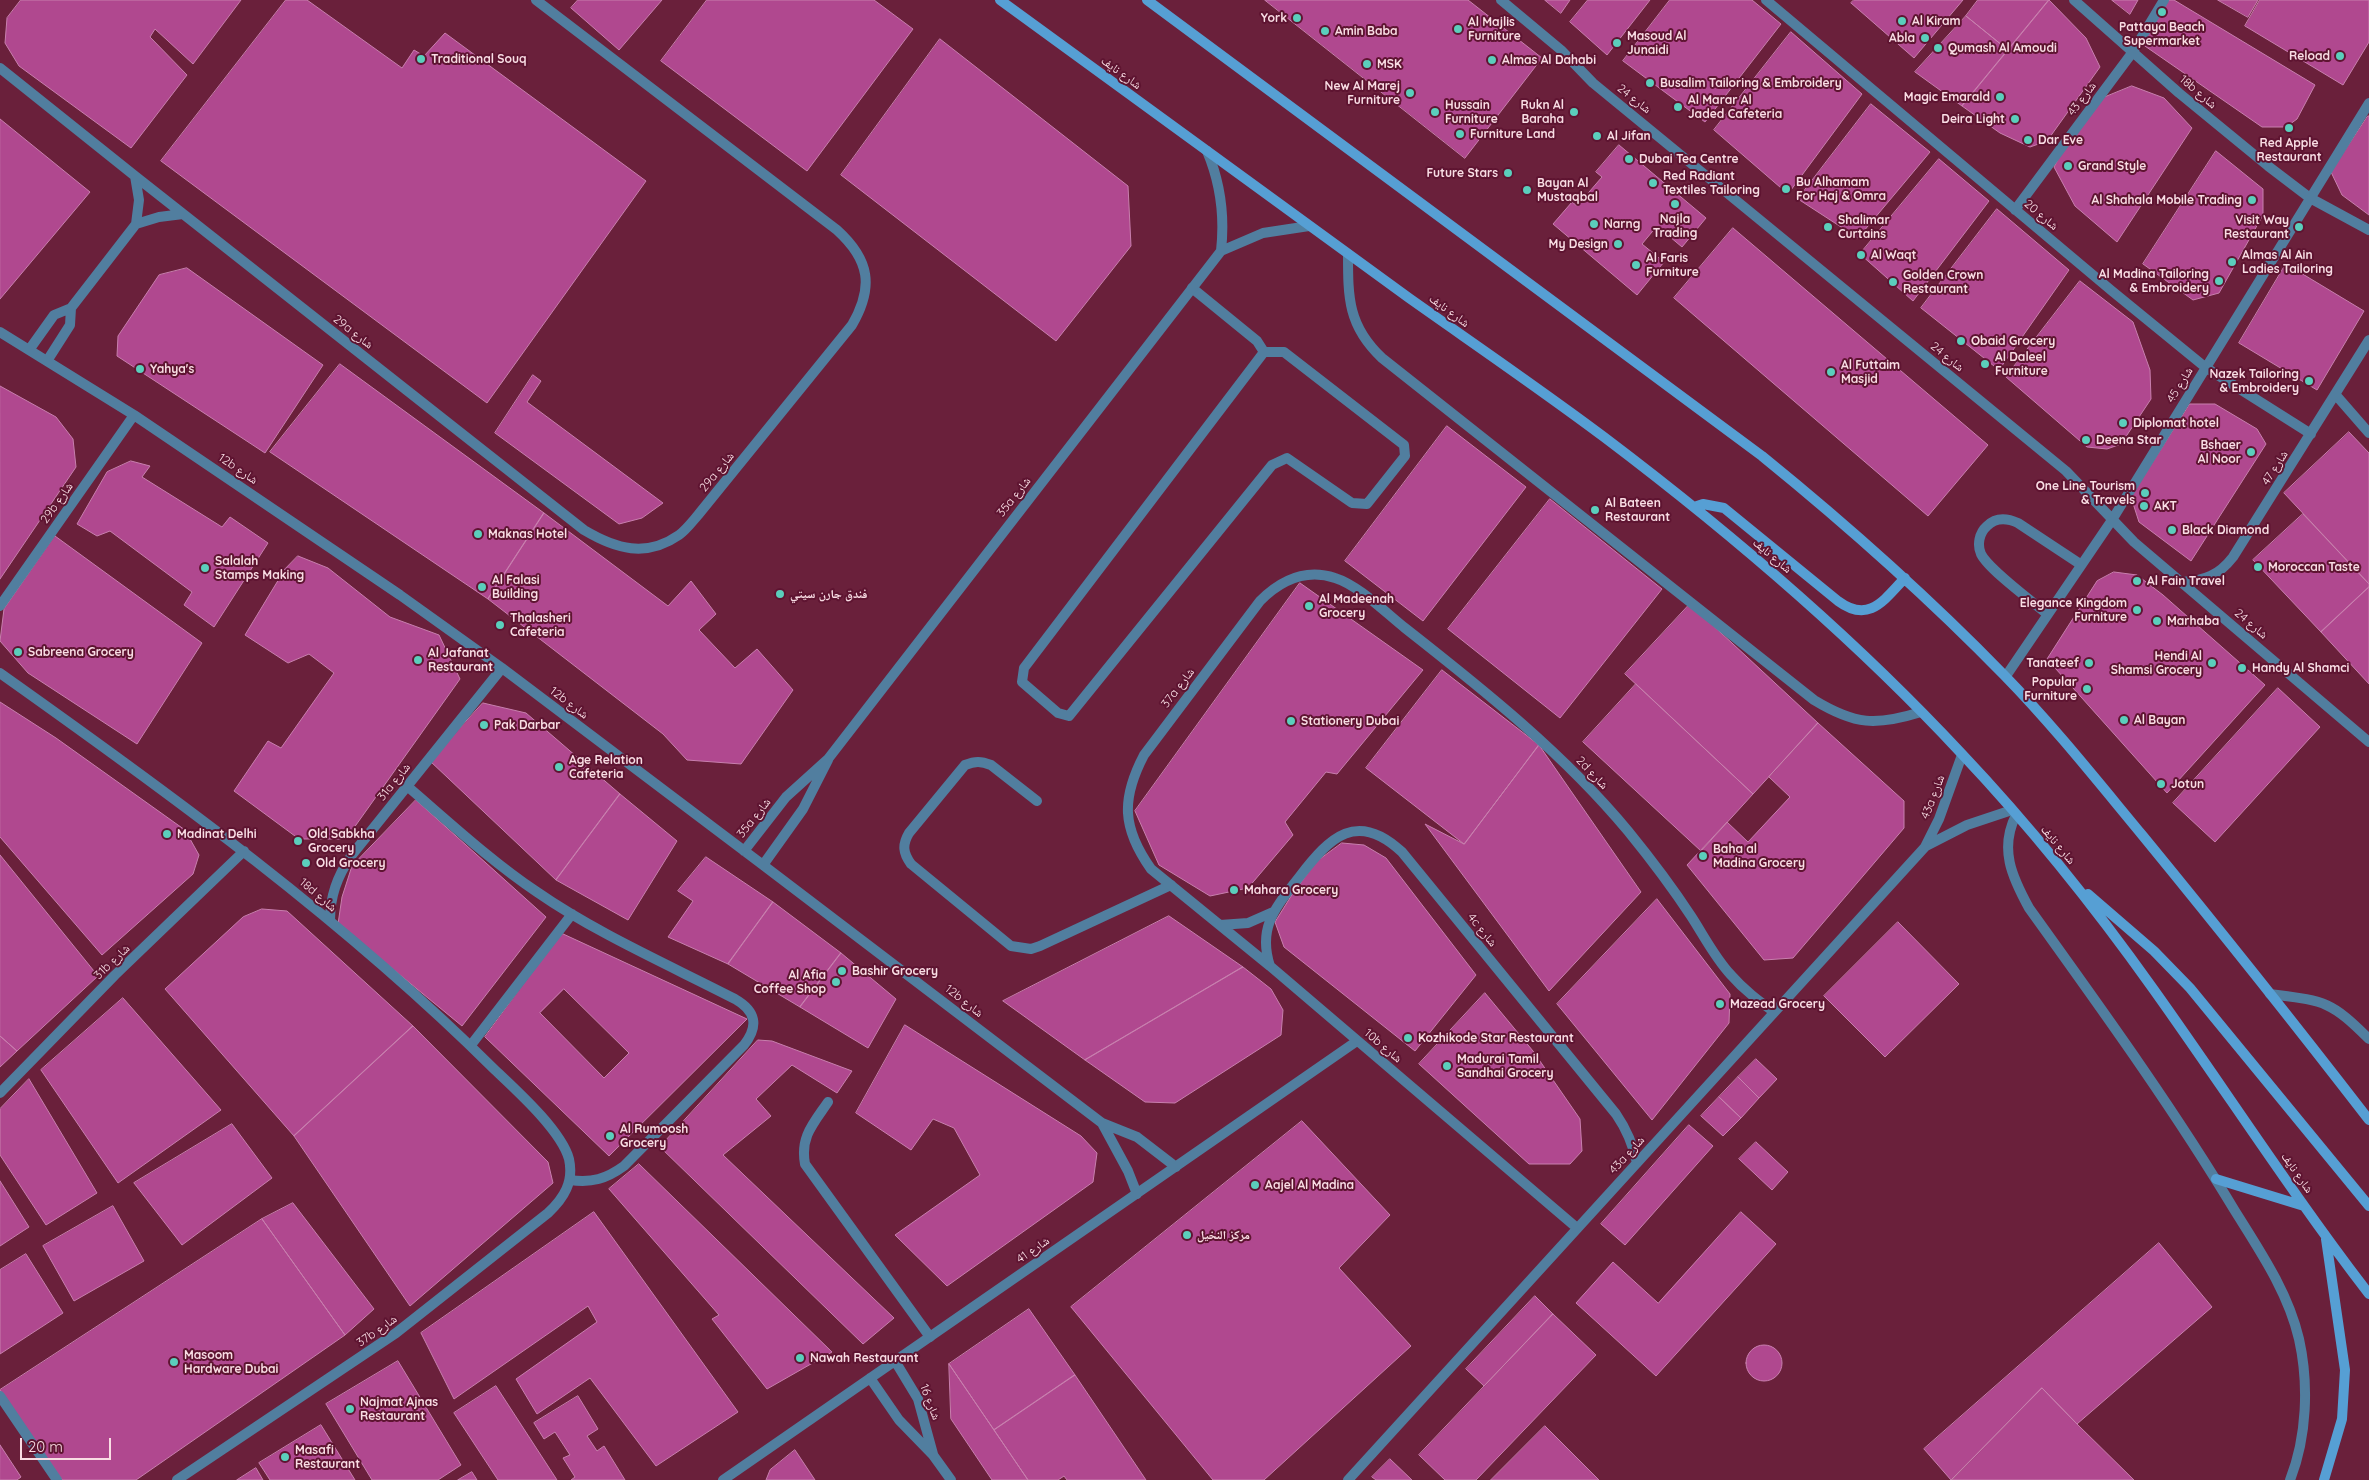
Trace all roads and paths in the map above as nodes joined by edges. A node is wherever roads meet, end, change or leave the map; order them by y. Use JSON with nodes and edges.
{"nodes":[{"id":1,"x":536,"y":0,"type":"edge"},
{"id":2,"x":1000,"y":0,"type":"edge"},
{"id":3,"x":1147,"y":0,"type":"edge"},
{"id":4,"x":1501,"y":0,"type":"edge"},
{"id":5,"x":1766,"y":0,"type":"edge"},
{"id":6,"x":2074,"y":0,"type":"edge"},
{"id":7,"x":2164,"y":0,"type":"edge"},
{"id":8,"x":2132,"y":53,"type":"junction"},
{"id":9,"x":0,"y":68,"type":"edge"},
{"id":10,"x":2369,"y":103,"type":"edge"},
{"id":11,"x":1207,"y":151,"type":"junction"},
{"id":12,"x":134,"y":176,"type":"junction"},
{"id":13,"x":2310,"y":198,"type":"junction"},
{"id":14,"x":2015,"y":210,"type":"junction"},
{"id":15,"x":183,"y":214,"type":"junction"},
{"id":16,"x":136,"y":224,"type":"junction"},
{"id":17,"x":1309,"y":226,"type":"junction"},
{"id":18,"x":2369,"y":230,"type":"edge"},
{"id":19,"x":1220,"y":250,"type":"junction"},
{"id":20,"x":1348,"y":254,"type":"junction"},
{"id":21,"x":1192,"y":288,"type":"junction"},
{"id":22,"x":71,"y":308,"type":"junction"},
{"id":23,"x":0,"y":332,"type":"edge"},
{"id":24,"x":2369,"y":340,"type":"edge"},
{"id":25,"x":29,"y":350,"type":"junction"},
{"id":26,"x":1264,"y":352,"type":"junction"},
{"id":27,"x":47,"y":361,"type":"junction"},
{"id":28,"x":2206,"y":367,"type":"junction"},
{"id":29,"x":2335,"y":394,"type":"junction"},
{"id":30,"x":134,"y":415,"type":"junction"},
{"id":31,"x":2369,"y":432,"type":"edge"},
{"id":32,"x":2311,"y":434,"type":"junction"},
{"id":33,"x":1694,"y":507,"type":"junction"},
{"id":34,"x":2112,"y":520,"type":"junction"},
{"id":35,"x":2080,"y":564,"type":"junction"},
{"id":36,"x":1904,"y":578,"type":"junction"},
{"id":37,"x":2182,"y":582,"type":"junction"},
{"id":38,"x":1353,"y":587,"type":"joint"},
{"id":39,"x":0,"y":606,"type":"edge"},
{"id":40,"x":2047,"y":614,"type":"junction"},
{"id":41,"x":502,"y":668,"type":"junction"},
{"id":42,"x":0,"y":673,"type":"edge"},
{"id":43,"x":2006,"y":676,"type":"junction"},
{"id":44,"x":1921,"y":712,"type":"junction"},
{"id":45,"x":2369,"y":742,"type":"edge"},
{"id":46,"x":1962,"y":754,"type":"junction"},
{"id":47,"x":828,"y":759,"type":"junction"},
{"id":48,"x":407,"y":786,"type":"junction"},
{"id":49,"x":1037,"y":801,"type":"dead end"},
{"id":50,"x":2014,"y":812,"type":"junction"},
{"id":51,"x":1925,"y":847,"type":"junction"},
{"id":52,"x":244,"y":851,"type":"junction"},
{"id":53,"x":744,"y":851,"type":"junction"},
{"id":54,"x":763,"y":865,"type":"junction"},
{"id":55,"x":2075,"y":884,"type":"junction"},
{"id":56,"x":1171,"y":885,"type":"junction"},
{"id":57,"x":1273,"y":912,"type":"junction"},
{"id":58,"x":572,"y":914,"type":"junction"},
{"id":59,"x":330,"y":922,"type":"junction"},
{"id":60,"x":1220,"y":925,"type":"junction"},
{"id":61,"x":1270,"y":966,"type":"junction"},
{"id":62,"x":2270,"y":994,"type":"junction"},
{"id":63,"x":1774,"y":1012,"type":"junction"},
{"id":64,"x":2369,"y":1038,"type":"edge"},
{"id":65,"x":1357,"y":1041,"type":"junction"},
{"id":66,"x":471,"y":1046,"type":"junction"},
{"id":67,"x":0,"y":1093,"type":"edge"},
{"id":68,"x":828,"y":1102,"type":"dead end"},
{"id":69,"x":2369,"y":1120,"type":"edge"},
{"id":70,"x":1102,"y":1123,"type":"junction"},
{"id":71,"x":1637,"y":1163,"type":"junction"},
{"id":72,"x":1176,"y":1166,"type":"junction"},
{"id":73,"x":2216,"y":1179,"type":"junction"},
{"id":74,"x":570,"y":1180,"type":"junction"},
{"id":75,"x":1137,"y":1194,"type":"junction"},
{"id":76,"x":2304,"y":1206,"type":"junction"},
{"id":77,"x":2369,"y":1206,"type":"edge"},
{"id":78,"x":1578,"y":1228,"type":"junction"},
{"id":79,"x":2326,"y":1238,"type":"junction"},
{"id":80,"x":2369,"y":1294,"type":"edge"},
{"id":81,"x":930,"y":1337,"type":"junction"},
{"id":82,"x":895,"y":1361,"type":"junction"},
{"id":83,"x":870,"y":1378,"type":"junction"},
{"id":84,"x":0,"y":1396,"type":"edge"},
{"id":85,"x":933,"y":1455,"type":"junction"},
{"id":86,"x":729,"y":1478,"type":"edge"},
{"id":87,"x":57,"y":1480,"type":"edge"},
{"id":88,"x":177,"y":1480,"type":"edge"},
{"id":89,"x":951,"y":1480,"type":"edge"},
{"id":90,"x":1348,"y":1480,"type":"edge"},
{"id":91,"x":2290,"y":1480,"type":"edge"},
{"id":92,"x":2324,"y":1480,"type":"edge"}],
"edges":[{"from":1,"to":15,"type":"street","name":"29a شارع"},
{"from":2,"to":11,"type":"main road","name":"شارع نايف"},
{"from":3,"to":36,"type":"main road"},
{"from":4,"to":34,"type":"street","name":"شارع 24"},
{"from":5,"to":14,"type":"street","name":"شارع 20"},
{"from":6,"to":8,"type":"street","name":"18b شارع"},
{"from":7,"to":8,"type":"street","name":"شارع 43"},
{"from":8,"to":13,"type":"street","name":"18b شارع"},
{"from":8,"to":14,"type":"street","name":"شارع 43"},
{"from":9,"to":12,"type":"street","name":"29a شارع"},
{"from":10,"to":13,"type":"street","name":"شارع 45"},
{"from":11,"to":17,"type":"main road","name":"شارع نايف"},
{"from":11,"to":19,"type":"street"},
{"from":12,"to":15,"type":"street","name":"29a شارع"},
{"from":12,"to":16,"type":"street"},
{"from":13,"to":18,"type":"street","name":"18b شارع"},
{"from":13,"to":28,"type":"street","name":"شارع 45"},
{"from":14,"to":28,"type":"street","name":"شارع 20"},
{"from":15,"to":16,"type":"street"},
{"from":16,"to":22,"type":"street"},
{"from":17,"to":19,"type":"street"},
{"from":17,"to":20,"type":"main road","name":"شارع نايف"},
{"from":19,"to":21,"type":"street","name":"35a شارع"},
{"from":20,"to":33,"type":"main road","name":"شارع نايف"},
{"from":20,"to":44,"type":"street"},
{"from":21,"to":26,"type":"street"},
{"from":21,"to":47,"type":"street","name":"35a شارع"},
{"from":22,"to":25,"type":"street"},
{"from":22,"to":27,"type":"street"},
{"from":23,"to":25,"type":"street","name":"12b شارع"},
{"from":24,"to":29,"type":"street","name":"شارع 47"},
{"from":25,"to":27,"type":"street","name":"12b شارع"},
{"from":26,"to":26,"type":"street"},
{"from":27,"to":30,"type":"street","name":"12b شارع"},
{"from":28,"to":32,"type":"street","name":"شارع 20"},
{"from":28,"to":34,"type":"street","name":"شارع 45"},
{"from":29,"to":31,"type":"street"},
{"from":29,"to":32,"type":"street","name":"شارع 47"},
{"from":30,"to":39,"type":"street","name":"29b شارع"},
{"from":30,"to":41,"type":"street","name":"12b شارع"},
{"from":32,"to":37,"type":"street","name":"شارع 47"},
{"from":33,"to":36,"type":"main road"},
{"from":33,"to":44,"type":"main road","name":"شارع نايف"},
{"from":34,"to":35,"type":"street","name":"شارع 45"},
{"from":34,"to":37,"type":"street","name":"شارع 24"},
{"from":35,"to":40,"type":"street","name":"شارع 45"},
{"from":35,"to":40,"type":"street"},
{"from":36,"to":43,"type":"main road"},
{"from":37,"to":45,"type":"street","name":"شارع 24"},
{"from":38,"to":56,"type":"street","name":"37a شارع"},
{"from":38,"to":63,"type":"street","name":"2d شارع"},
{"from":40,"to":43,"type":"street","name":"شارع 45"},
{"from":41,"to":48,"type":"street","name":"31a شارع"},
{"from":41,"to":53,"type":"street","name":"12b شارع"},
{"from":42,"to":52,"type":"street","name":"18d شارع"},
{"from":43,"to":62,"type":"main road"},
{"from":44,"to":46,"type":"main road","name":"شارع نايف"},
{"from":46,"to":50,"type":"main road","name":"شارع نايف"},
{"from":46,"to":51,"type":"street","name":"43a شارع"},
{"from":47,"to":53,"type":"street","name":"35a شارع"},
{"from":47,"to":54,"type":"street","name":"35a شارع"},
{"from":48,"to":58,"type":"street"},
{"from":48,"to":59,"type":"street","name":"31a شارع"},
{"from":49,"to":56,"type":"street"},
{"from":50,"to":51,"type":"street","name":"43a شارع"},
{"from":50,"to":55,"type":"main road","name":"شارع نايف"},
{"from":50,"to":73,"type":"street"},
{"from":51,"to":63,"type":"street","name":"43a شارع"},
{"from":52,"to":59,"type":"street","name":"18d شارع"},
{"from":52,"to":67,"type":"street","name":"31b شارع"},
{"from":53,"to":54,"type":"street","name":"12b شارع"},
{"from":54,"to":70,"type":"street","name":"12b شارع"},
{"from":55,"to":76,"type":"main road","name":"شارع نايف"},
{"from":55,"to":77,"type":"main road"},
{"from":56,"to":60,"type":"street","name":"10b شارع"},
{"from":57,"to":60,"type":"street","name":"4c شارع"},
{"from":57,"to":61,"type":"street","name":"4c شارع"},
{"from":57,"to":71,"type":"street","name":"4c شارع"},
{"from":58,"to":66,"type":"street"},
{"from":58,"to":74,"type":"street"},
{"from":59,"to":66,"type":"street","name":"18d شارع"},
{"from":60,"to":61,"type":"street","name":"10b شارع"},
{"from":61,"to":65,"type":"street","name":"10b شارع"},
{"from":62,"to":64,"type":"street"},
{"from":62,"to":69,"type":"main road"},
{"from":63,"to":71,"type":"street","name":"43a شارع"},
{"from":65,"to":72,"type":"street","name":"شارع 41"},
{"from":65,"to":78,"type":"street","name":"10b شارع"},
{"from":66,"to":74,"type":"street","name":"18d شارع"},
{"from":68,"to":81,"type":"street"},
{"from":70,"to":72,"type":"street","name":"12b شارع"},
{"from":70,"to":75,"type":"street","name":"12b شارع"},
{"from":71,"to":78,"type":"street","name":"43a شارع"},
{"from":72,"to":75,"type":"street","name":"شارع 41"},
{"from":73,"to":76,"type":"main road"},
{"from":73,"to":91,"type":"street"},
{"from":74,"to":88,"type":"street","name":"37b شارع"},
{"from":75,"to":81,"type":"street","name":"شارع 41"},
{"from":76,"to":79,"type":"main road","name":"شارع نايف"},
{"from":78,"to":90,"type":"street","name":"43a شارع"},
{"from":79,"to":80,"type":"main road","name":"شارع نايف"},
{"from":79,"to":92,"type":"main road"},
{"from":81,"to":82,"type":"street","name":"شارع 41"},
{"from":82,"to":83,"type":"street","name":"شارع 41"},
{"from":82,"to":85,"type":"street","name":"شارع 16"},
{"from":83,"to":85,"type":"street","name":"شارع 16"},
{"from":83,"to":86,"type":"street","name":"شارع 41"},
{"from":84,"to":87,"type":"street"},
{"from":85,"to":89,"type":"street","name":"شارع 16"}]}
